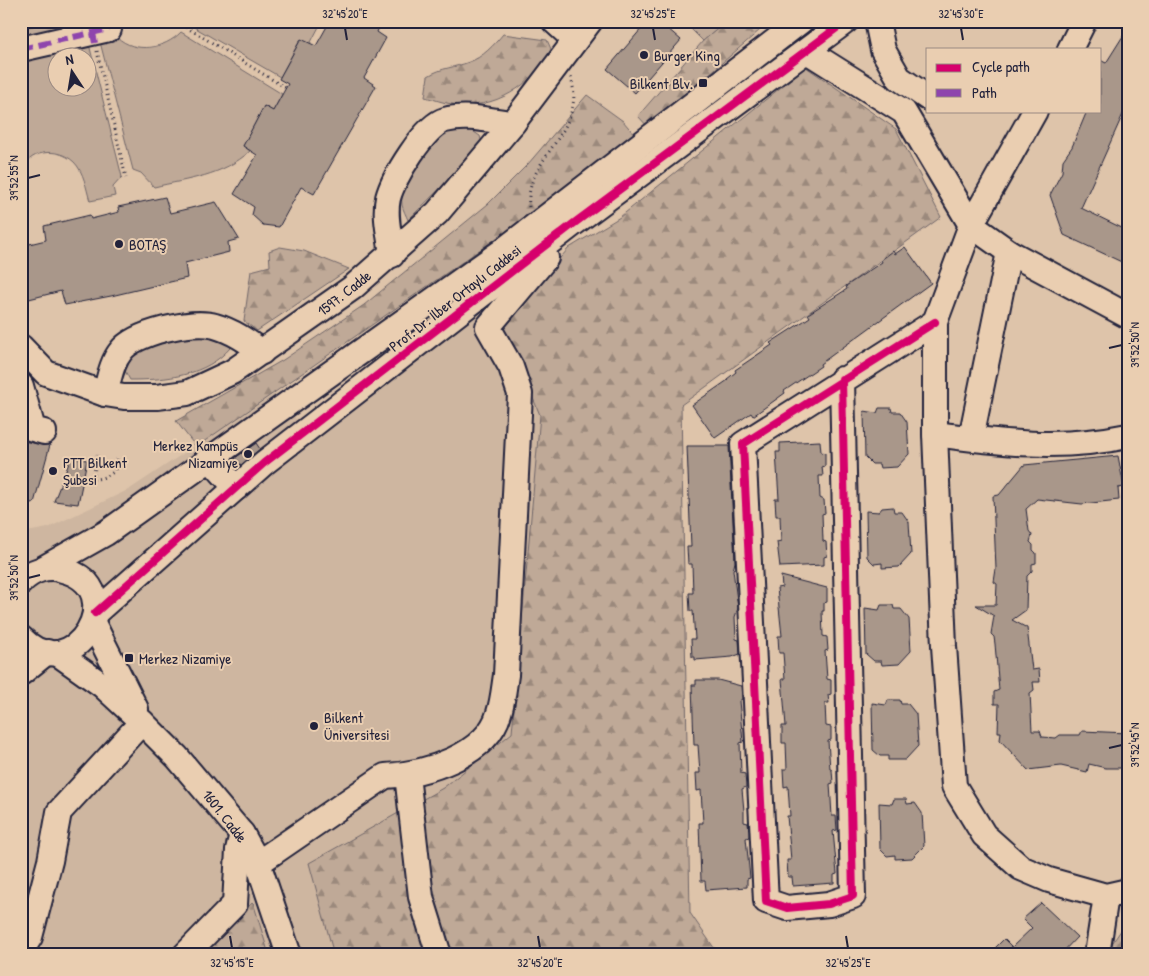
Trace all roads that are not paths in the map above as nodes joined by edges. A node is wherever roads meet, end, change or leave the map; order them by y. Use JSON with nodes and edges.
{"nodes":[{"id":1,"x":554,"y":21,"type":"edge"},
{"id":2,"x":590,"y":21,"type":"edge"},
{"id":3,"x":800,"y":21,"type":"edge"},
{"id":4,"x":846,"y":21,"type":"edge"},
{"id":5,"x":877,"y":21,"type":"edge"},
{"id":6,"x":1084,"y":21,"type":"edge"},
{"id":7,"x":782,"y":30,"type":"edge"},
{"id":8,"x":99,"y":35,"type":"road end"},
{"id":9,"x":570,"y":47,"type":"junction"},
{"id":10,"x":1070,"y":48,"type":"edge"},
{"id":11,"x":21,"y":49,"type":"edge"},
{"id":12,"x":807,"y":51,"type":"junction"},
{"id":13,"x":926,"y":97,"type":"edge"},
{"id":14,"x":1034,"y":112,"type":"edge"},
{"id":15,"x":513,"y":123,"type":"junction"},
{"id":16,"x":573,"y":224,"type":"junction"},
{"id":17,"x":971,"y":225,"type":"junction"},
{"id":18,"x":1009,"y":252,"type":"junction"},
{"id":19,"x":392,"y":255,"type":"junction"},
{"id":20,"x":1128,"y":316,"type":"edge"},
{"id":21,"x":935,"y":322,"type":"junction"},
{"id":22,"x":21,"y":347,"type":"edge"},
{"id":23,"x":262,"y":352,"type":"junction"},
{"id":24,"x":842,"y":379,"type":"junction"},
{"id":25,"x":21,"y":386,"type":"edge"},
{"id":26,"x":105,"y":394,"type":"junction"},
{"id":27,"x":291,"y":399,"type":"junction"},
{"id":28,"x":312,"y":426,"type":"junction"},
{"id":29,"x":44,"y":432,"type":"dead end"},
{"id":30,"x":935,"y":434,"type":"junction"},
{"id":31,"x":1128,"y":436,"type":"edge"},
{"id":32,"x":971,"y":438,"type":"junction"},
{"id":33,"x":210,"y":458,"type":"junction"},
{"id":34,"x":236,"y":488,"type":"junction"},
{"id":35,"x":44,"y":568,"type":"junction"},
{"id":36,"x":21,"y":582,"type":"edge"},
{"id":37,"x":94,"y":618,"type":"junction"},
{"id":38,"x":21,"y":638,"type":"edge"},
{"id":39,"x":52,"y":652,"type":"junction"},
{"id":40,"x":21,"y":673,"type":"edge"},
{"id":41,"x":142,"y":722,"type":"junction"},
{"id":42,"x":407,"y":775,"type":"junction"},
{"id":43,"x":242,"y":834,"type":"junction"},
{"id":44,"x":258,"y":863,"type":"junction"},
{"id":45,"x":1117,"y":893,"type":"edge"},
{"id":46,"x":27,"y":948,"type":"edge"},
{"id":47,"x":185,"y":955,"type":"edge"},
{"id":48,"x":289,"y":955,"type":"edge"},
{"id":49,"x":439,"y":955,"type":"edge"},
{"id":50,"x":1095,"y":955,"type":"edge"}],
"edges":[{"from":1,"to":9,"type":"street"},
{"from":2,"to":9,"type":"street","name":"1597. Cadde"},
{"from":3,"to":7,"type":"street","name":"Prof. Dr. İlber Ortaylı Caddesi"},
{"from":4,"to":12,"type":"street","name":"Prof. Dr. İlber Ortaylı Caddesi"},
{"from":5,"to":13,"type":"street"},
{"from":6,"to":10,"type":"street"},
{"from":7,"to":27,"type":"street","name":"Prof. Dr. İlber Ortaylı Caddesi"},
{"from":8,"to":11,"type":"street"},
{"from":9,"to":15,"type":"street","name":"1597. Cadde"},
{"from":12,"to":16,"type":"street","name":"Prof. Dr. İlber Ortaylı Caddesi"},
{"from":12,"to":17,"type":"street"},
{"from":14,"to":17,"type":"street"},
{"from":15,"to":19,"type":"street","name":"1597. Cadde"},
{"from":15,"to":19,"type":"street"},
{"from":16,"to":28,"type":"street","name":"Prof. Dr. İlber Ortaylı Caddesi"},
{"from":16,"to":42,"type":"street"},
{"from":17,"to":18,"type":"street"},
{"from":17,"to":21,"type":"street"},
{"from":18,"to":20,"type":"street"},
{"from":18,"to":32,"type":"street"},
{"from":19,"to":23,"type":"street","name":"1597. Cadde"},
{"from":21,"to":24,"type":"street"},
{"from":21,"to":30,"type":"street"},
{"from":22,"to":26,"type":"street","name":"1597. Cadde"},
{"from":23,"to":26,"type":"street","name":"1597. Cadde"},
{"from":23,"to":26,"type":"street"},
{"from":24,"to":24,"type":"street"},
{"from":25,"to":29,"type":"street"},
{"from":27,"to":28,"type":"street"},
{"from":27,"to":33,"type":"street","name":"Prof. Dr. İlber Ortaylı Caddesi"},
{"from":28,"to":34,"type":"street","name":"Prof. Dr. İlber Ortaylı Caddesi"},
{"from":30,"to":32,"type":"street"},
{"from":30,"to":45,"type":"street"},
{"from":31,"to":32,"type":"street"},
{"from":33,"to":34,"type":"street"},
{"from":33,"to":35,"type":"street","name":"Prof. Dr. İlber Ortaylı Caddesi"},
{"from":34,"to":37,"type":"street","name":"Prof. Dr. İlber Ortaylı Caddesi"},
{"from":35,"to":36,"type":"street","name":"Prof. Dr. İlber Ortaylı Caddesi"},
{"from":35,"to":37,"type":"street"},
{"from":37,"to":39,"type":"street","name":"Prof. Dr. İlber Ortaylı Caddesi"},
{"from":37,"to":41,"type":"street","name":"1601. Cadde"},
{"from":38,"to":39,"type":"street"},
{"from":39,"to":40,"type":"street","name":"Prof. Dr. İlber Ortaylı Caddesi"},
{"from":39,"to":41,"type":"street","name":"1601. Cadde"},
{"from":41,"to":43,"type":"street","name":"1601. Cadde"},
{"from":41,"to":46,"type":"street"},
{"from":42,"to":44,"type":"street"},
{"from":42,"to":49,"type":"street"},
{"from":43,"to":44,"type":"street","name":"1601. Cadde"},
{"from":43,"to":47,"type":"street"},
{"from":44,"to":48,"type":"street","name":"1601. Cadde"},
{"from":45,"to":50,"type":"street"}]}
